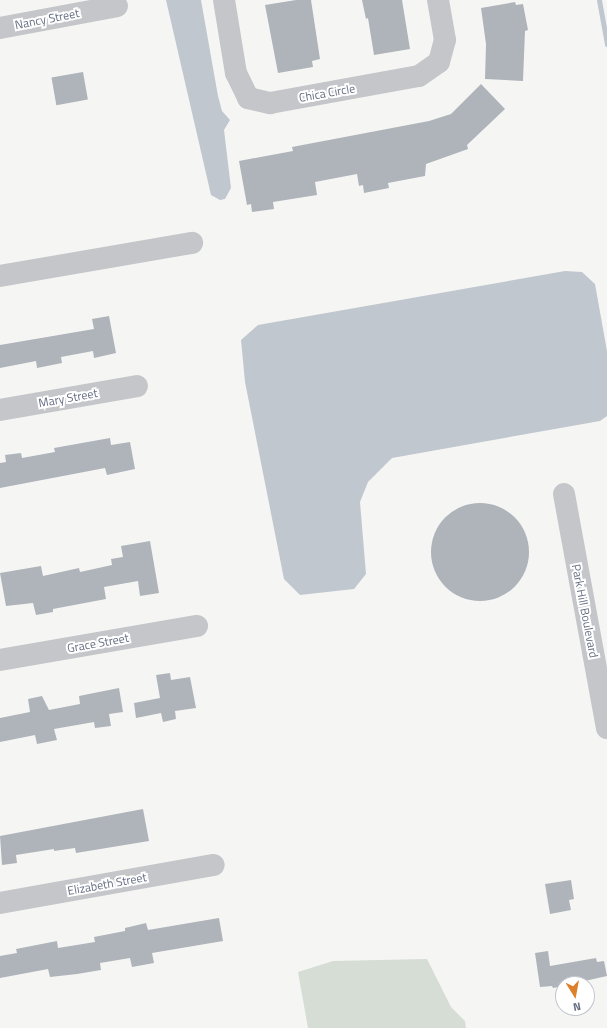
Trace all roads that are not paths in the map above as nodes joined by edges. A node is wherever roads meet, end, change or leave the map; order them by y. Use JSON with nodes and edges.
{"nodes":[{"id":1,"x":224,"y":0,"type":"edge"},
{"id":2,"x":438,"y":0,"type":"edge"},
{"id":3,"x":117,"y":6,"type":"dead end"},
{"id":4,"x":0,"y":28,"type":"edge"},
{"id":5,"x":192,"y":243,"type":"dead end"},
{"id":6,"x":0,"y":276,"type":"edge"},
{"id":7,"x":137,"y":386,"type":"dead end"},
{"id":8,"x":0,"y":410,"type":"edge"},
{"id":9,"x":564,"y":494,"type":"dead end"},
{"id":10,"x":197,"y":626,"type":"dead end"},
{"id":11,"x":0,"y":660,"type":"edge"},
{"id":12,"x":607,"y":728,"type":"edge"},
{"id":13,"x":214,"y":865,"type":"dead end"},
{"id":14,"x":0,"y":903,"type":"edge"}],
"edges":[{"from":1,"to":2,"type":"street","name":"Chica Circle"},
{"from":3,"to":4,"type":"street","name":"Nancy Street"},
{"from":5,"to":6,"type":"street"},
{"from":7,"to":8,"type":"street","name":"Mary Street"},
{"from":9,"to":12,"type":"street","name":"Park Hill Boulevard"},
{"from":10,"to":11,"type":"street","name":"Grace Street"},
{"from":13,"to":14,"type":"street","name":"Elizabeth Street"}]}
